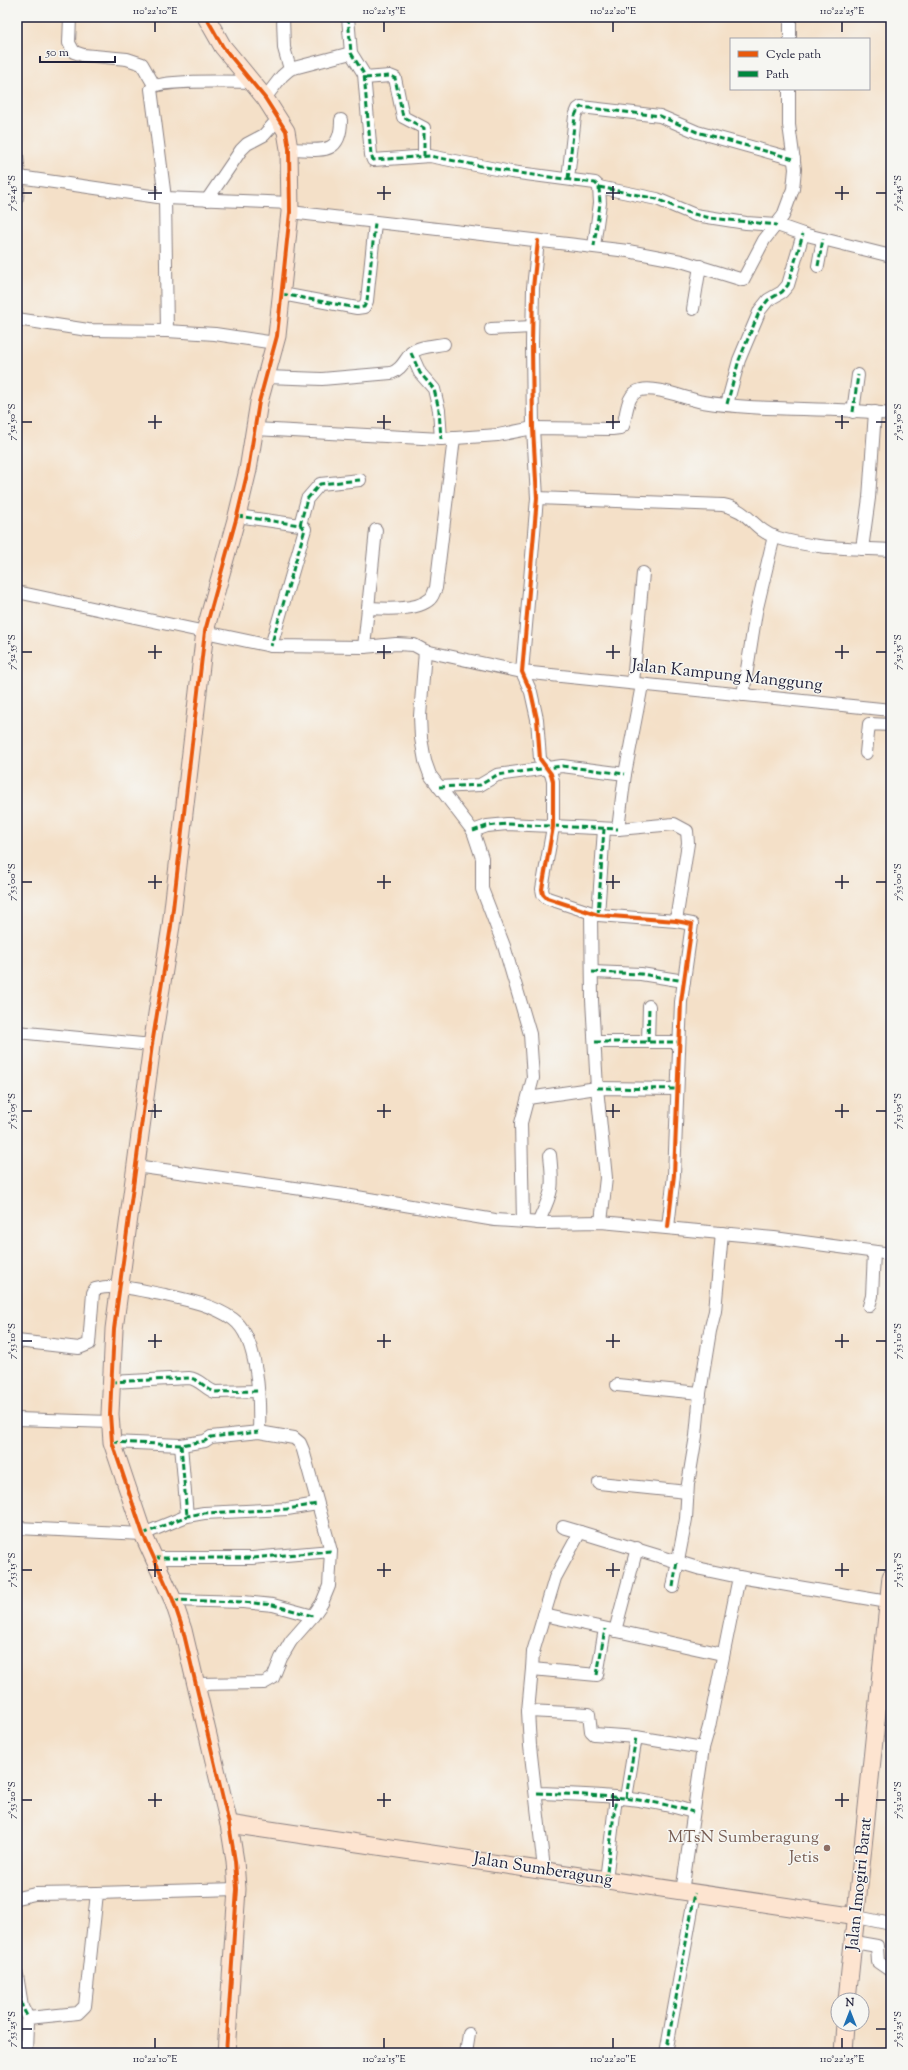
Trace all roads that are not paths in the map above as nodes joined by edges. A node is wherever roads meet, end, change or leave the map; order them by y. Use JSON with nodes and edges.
{"nodes":[{"id":1,"x":70,"y":17,"type":"edge"},
{"id":2,"x":206,"y":17,"type":"edge"},
{"id":3,"x":283,"y":17,"type":"edge"},
{"id":4,"x":348,"y":17,"type":"edge"},
{"id":5,"x":790,"y":17,"type":"edge"},
{"id":6,"x":790,"y":38,"type":"edge"},
{"id":7,"x":351,"y":53,"type":"junction"},
{"id":8,"x":290,"y":69,"type":"junction"},
{"id":9,"x":365,"y":78,"type":"junction"},
{"id":10,"x":252,"y":82,"type":"junction"},
{"id":11,"x":154,"y":85,"type":"junction"},
{"id":12,"x":789,"y":90,"type":"edge"},
{"id":13,"x":265,"y":98,"type":"junction"},
{"id":14,"x":279,"y":118,"type":"junction"},
{"id":15,"x":341,"y":120,"type":"dead end"},
{"id":16,"x":289,"y":149,"type":"junction"},
{"id":17,"x":17,"y":154,"type":"edge"},
{"id":18,"x":424,"y":156,"type":"junction"},
{"id":19,"x":794,"y":159,"type":"junction"},
{"id":20,"x":20,"y":177,"type":"junction"},
{"id":21,"x":568,"y":179,"type":"junction"},
{"id":22,"x":599,"y":187,"type":"junction"},
{"id":23,"x":17,"y":198,"type":"edge"},
{"id":24,"x":165,"y":198,"type":"junction"},
{"id":25,"x":207,"y":200,"type":"junction"},
{"id":26,"x":290,"y":208,"type":"junction"},
{"id":27,"x":375,"y":223,"type":"junction"},
{"id":28,"x":777,"y":225,"type":"junction"},
{"id":29,"x":804,"y":234,"type":"junction"},
{"id":30,"x":823,"y":239,"type":"junction"},
{"id":31,"x":538,"y":241,"type":"junction"},
{"id":32,"x":594,"y":246,"type":"junction"},
{"id":33,"x":891,"y":256,"type":"edge"},
{"id":34,"x":700,"y":266,"type":"junction"},
{"id":35,"x":818,"y":266,"type":"dead end"},
{"id":36,"x":282,"y":294,"type":"junction"},
{"id":37,"x":693,"y":309,"type":"dead end"},
{"id":38,"x":17,"y":319,"type":"edge"},
{"id":39,"x":532,"y":327,"type":"junction"},
{"id":40,"x":491,"y":329,"type":"dead end"},
{"id":41,"x":167,"y":331,"type":"junction"},
{"id":42,"x":275,"y":344,"type":"junction"},
{"id":43,"x":444,"y":344,"type":"dead end"},
{"id":44,"x":411,"y":353,"type":"junction"},
{"id":45,"x":858,"y":375,"type":"dead end"},
{"id":46,"x":266,"y":377,"type":"junction"},
{"id":47,"x":726,"y":404,"type":"junction"},
{"id":48,"x":853,"y":412,"type":"junction"},
{"id":49,"x":875,"y":412,"type":"junction"},
{"id":50,"x":891,"y":414,"type":"edge"},
{"id":51,"x":533,"y":428,"type":"junction"},
{"id":52,"x":255,"y":429,"type":"junction"},
{"id":53,"x":454,"y":438,"type":"junction"},
{"id":54,"x":441,"y":439,"type":"junction"},
{"id":55,"x":360,"y":480,"type":"dead end"},
{"id":56,"x":537,"y":498,"type":"junction"},
{"id":57,"x":237,"y":516,"type":"junction"},
{"id":58,"x":300,"y":525,"type":"junction"},
{"id":59,"x":376,"y":530,"type":"dead end"},
{"id":60,"x":774,"y":536,"type":"junction"},
{"id":61,"x":862,"y":549,"type":"junction"},
{"id":62,"x":891,"y":550,"type":"edge"},
{"id":63,"x":643,"y":573,"type":"dead end"},
{"id":64,"x":17,"y":592,"type":"edge"},
{"id":65,"x":368,"y":608,"type":"junction"},
{"id":66,"x":205,"y":631,"type":"junction"},
{"id":67,"x":271,"y":646,"type":"junction"},
{"id":68,"x":364,"y":647,"type":"junction"},
{"id":69,"x":425,"y":651,"type":"junction"},
{"id":70,"x":522,"y":672,"type":"junction"},
{"id":71,"x":637,"y":684,"type":"junction"},
{"id":72,"x":744,"y":695,"type":"junction"},
{"id":73,"x":869,"y":707,"type":"junction"},
{"id":74,"x":891,"y":710,"type":"edge"},
{"id":75,"x":869,"y":724,"type":"junction"},
{"id":76,"x":891,"y":724,"type":"edge"},
{"id":77,"x":866,"y":753,"type":"dead end"},
{"id":78,"x":547,"y":768,"type":"junction"},
{"id":79,"x":625,"y":774,"type":"junction"},
{"id":80,"x":439,"y":787,"type":"junction"},
{"id":81,"x":553,"y":828,"type":"junction"},
{"id":82,"x":604,"y":829,"type":"junction"},
{"id":83,"x":618,"y":829,"type":"junction"},
{"id":84,"x":472,"y":831,"type":"junction"},
{"id":85,"x":595,"y":914,"type":"junction"},
{"id":86,"x":676,"y":920,"type":"junction"},
{"id":87,"x":592,"y":972,"type":"junction"},
{"id":88,"x":684,"y":981,"type":"junction"},
{"id":89,"x":649,"y":1006,"type":"dead end"},
{"id":90,"x":17,"y":1032,"type":"edge"},
{"id":91,"x":596,"y":1042,"type":"junction"},
{"id":92,"x":648,"y":1042,"type":"junction"},
{"id":93,"x":679,"y":1042,"type":"junction"},
{"id":94,"x":152,"y":1045,"type":"junction"},
{"id":95,"x":597,"y":1088,"type":"junction"},
{"id":96,"x":677,"y":1089,"type":"junction"},
{"id":97,"x":528,"y":1098,"type":"junction"},
{"id":98,"x":550,"y":1155,"type":"dead end"},
{"id":99,"x":136,"y":1166,"type":"junction"},
{"id":100,"x":523,"y":1222,"type":"junction"},
{"id":101,"x":601,"y":1222,"type":"junction"},
{"id":102,"x":538,"y":1223,"type":"junction"},
{"id":103,"x":668,"y":1228,"type":"junction"},
{"id":104,"x":722,"y":1233,"type":"junction"},
{"id":105,"x":874,"y":1252,"type":"junction"},
{"id":106,"x":891,"y":1254,"type":"edge"},
{"id":107,"x":120,"y":1286,"type":"junction"},
{"id":108,"x":869,"y":1306,"type":"dead end"},
{"id":109,"x":17,"y":1340,"type":"edge"},
{"id":110,"x":111,"y":1382,"type":"junction"},
{"id":111,"x":617,"y":1385,"type":"dead end"},
{"id":112,"x":258,"y":1391,"type":"junction"},
{"id":113,"x":700,"y":1393,"type":"junction"},
{"id":114,"x":17,"y":1419,"type":"edge"},
{"id":115,"x":110,"y":1422,"type":"junction"},
{"id":116,"x":259,"y":1432,"type":"junction"},
{"id":117,"x":112,"y":1442,"type":"junction"},
{"id":118,"x":181,"y":1445,"type":"junction"},
{"id":119,"x":599,"y":1483,"type":"dead end"},
{"id":120,"x":688,"y":1492,"type":"junction"},
{"id":121,"x":317,"y":1504,"type":"junction"},
{"id":122,"x":187,"y":1516,"type":"junction"},
{"id":123,"x":562,"y":1527,"type":"dead end"},
{"id":124,"x":17,"y":1528,"type":"edge"},
{"id":125,"x":580,"y":1532,"type":"junction"},
{"id":126,"x":143,"y":1534,"type":"junction"},
{"id":127,"x":637,"y":1548,"type":"junction"},
{"id":128,"x":332,"y":1551,"type":"junction"},
{"id":129,"x":154,"y":1558,"type":"junction"},
{"id":130,"x":677,"y":1561,"type":"junction"},
{"id":131,"x":738,"y":1577,"type":"junction"},
{"id":132,"x":891,"y":1577,"type":"edge"},
{"id":133,"x":673,"y":1587,"type":"dead end"},
{"id":134,"x":173,"y":1600,"type":"junction"},
{"id":135,"x":888,"y":1602,"type":"junction"},
{"id":136,"x":544,"y":1615,"type":"junction"},
{"id":137,"x":313,"y":1616,"type":"junction"},
{"id":138,"x":610,"y":1630,"type":"junction"},
{"id":139,"x":722,"y":1654,"type":"junction"},
{"id":140,"x":532,"y":1669,"type":"junction"},
{"id":141,"x":198,"y":1684,"type":"junction"},
{"id":142,"x":528,"y":1711,"type":"junction"},
{"id":143,"x":636,"y":1737,"type":"junction"},
{"id":144,"x":703,"y":1748,"type":"junction"},
{"id":145,"x":537,"y":1793,"type":"junction"},
{"id":146,"x":621,"y":1798,"type":"junction"},
{"id":147,"x":693,"y":1812,"type":"junction"},
{"id":148,"x":229,"y":1824,"type":"junction"},
{"id":149,"x":544,"y":1869,"type":"junction"},
{"id":150,"x":606,"y":1880,"type":"junction"},
{"id":151,"x":236,"y":1889,"type":"junction"},
{"id":152,"x":689,"y":1892,"type":"junction"},
{"id":153,"x":97,"y":1893,"type":"junction"},
{"id":154,"x":17,"y":1898,"type":"edge"},
{"id":155,"x":857,"y":1917,"type":"junction"},
{"id":156,"x":891,"y":1924,"type":"edge"},
{"id":157,"x":854,"y":1942,"type":"junction"},
{"id":158,"x":891,"y":1971,"type":"edge"},
{"id":159,"x":17,"y":1975,"type":"edge"},
{"id":160,"x":849,"y":1992,"type":"edge"},
{"id":161,"x":28,"y":2018,"type":"junction"},
{"id":162,"x":844,"y":2032,"type":"edge"},
{"id":163,"x":469,"y":2034,"type":"dead end"},
{"id":164,"x":26,"y":2053,"type":"edge"},
{"id":165,"x":226,"y":2053,"type":"edge"},
{"id":166,"x":466,"y":2053,"type":"edge"},
{"id":167,"x":666,"y":2053,"type":"edge"},
{"id":168,"x":843,"y":2053,"type":"edge"}],
"edges":[{"from":1,"to":11,"type":"street"},
{"from":2,"to":10,"type":"street"},
{"from":3,"to":8,"type":"street"},
{"from":4,"to":7,"type":"street"},
{"from":5,"to":6,"type":"street"},
{"from":7,"to":8,"type":"street"},
{"from":7,"to":9,"type":"street"},
{"from":8,"to":13,"type":"street"},
{"from":9,"to":18,"type":"street"},
{"from":9,"to":18,"type":"street"},
{"from":10,"to":11,"type":"street"},
{"from":10,"to":13,"type":"street"},
{"from":11,"to":24,"type":"street"},
{"from":12,"to":19,"type":"street"},
{"from":13,"to":14,"type":"street"},
{"from":14,"to":16,"type":"street"},
{"from":14,"to":25,"type":"street"},
{"from":15,"to":16,"type":"street"},
{"from":16,"to":26,"type":"street"},
{"from":17,"to":20,"type":"street"},
{"from":18,"to":21,"type":"street"},
{"from":19,"to":21,"type":"street"},
{"from":19,"to":28,"type":"street"},
{"from":20,"to":23,"type":"street"},
{"from":20,"to":24,"type":"street"},
{"from":21,"to":22,"type":"street"},
{"from":22,"to":28,"type":"street"},
{"from":22,"to":32,"type":"street"},
{"from":24,"to":25,"type":"street"},
{"from":24,"to":41,"type":"street"},
{"from":25,"to":26,"type":"street"},
{"from":26,"to":27,"type":"street"},
{"from":26,"to":36,"type":"street"},
{"from":27,"to":31,"type":"street"},
{"from":27,"to":36,"type":"street"},
{"from":28,"to":29,"type":"street"},
{"from":28,"to":34,"type":"street"},
{"from":29,"to":30,"type":"street"},
{"from":29,"to":47,"type":"street"},
{"from":30,"to":33,"type":"street"},
{"from":30,"to":35,"type":"street"},
{"from":31,"to":32,"type":"street"},
{"from":31,"to":39,"type":"street"},
{"from":32,"to":34,"type":"street"},
{"from":34,"to":37,"type":"street"},
{"from":36,"to":42,"type":"street"},
{"from":38,"to":41,"type":"street"},
{"from":39,"to":40,"type":"street"},
{"from":39,"to":51,"type":"street"},
{"from":41,"to":42,"type":"street"},
{"from":42,"to":46,"type":"street"},
{"from":43,"to":44,"type":"street"},
{"from":44,"to":46,"type":"street"},
{"from":44,"to":54,"type":"street"},
{"from":45,"to":48,"type":"street"},
{"from":46,"to":52,"type":"street"},
{"from":47,"to":48,"type":"street"},
{"from":47,"to":51,"type":"street"},
{"from":48,"to":49,"type":"street"},
{"from":49,"to":50,"type":"street"},
{"from":49,"to":61,"type":"street"},
{"from":51,"to":53,"type":"street"},
{"from":51,"to":56,"type":"street"},
{"from":52,"to":54,"type":"street"},
{"from":52,"to":57,"type":"street"},
{"from":53,"to":54,"type":"street"},
{"from":53,"to":65,"type":"street"},
{"from":55,"to":58,"type":"street"},
{"from":56,"to":60,"type":"street"},
{"from":56,"to":70,"type":"street"},
{"from":57,"to":58,"type":"street"},
{"from":57,"to":66,"type":"street"},
{"from":58,"to":67,"type":"street"},
{"from":59,"to":65,"type":"street"},
{"from":60,"to":61,"type":"street"},
{"from":60,"to":72,"type":"street"},
{"from":61,"to":62,"type":"street"},
{"from":63,"to":71,"type":"street"},
{"from":64,"to":66,"type":"street","name":"Jalan Kampung Manggung"},
{"from":65,"to":68,"type":"street"},
{"from":66,"to":67,"type":"street","name":"Jalan Kampung Manggung"},
{"from":66,"to":94,"type":"street"},
{"from":67,"to":68,"type":"street","name":"Jalan Kampung Manggung"},
{"from":68,"to":69,"type":"street","name":"Jalan Kampung Manggung"},
{"from":69,"to":70,"type":"street","name":"Jalan Kampung Manggung"},
{"from":69,"to":80,"type":"street"},
{"from":70,"to":71,"type":"street","name":"Jalan Kampung Manggung"},
{"from":70,"to":78,"type":"street"},
{"from":71,"to":72,"type":"street","name":"Jalan Kampung Manggung"},
{"from":71,"to":79,"type":"street"},
{"from":72,"to":73,"type":"street","name":"Jalan Kampung Manggung"},
{"from":73,"to":74,"type":"street","name":"Jalan Kampung Manggung"},
{"from":73,"to":75,"type":"street"},
{"from":75,"to":76,"type":"street"},
{"from":75,"to":77,"type":"street"},
{"from":78,"to":79,"type":"street"},
{"from":78,"to":80,"type":"street"},
{"from":78,"to":81,"type":"street"},
{"from":79,"to":83,"type":"street"},
{"from":80,"to":84,"type":"street"},
{"from":81,"to":82,"type":"street"},
{"from":81,"to":84,"type":"street"},
{"from":81,"to":85,"type":"street"},
{"from":82,"to":83,"type":"street"},
{"from":82,"to":85,"type":"street"},
{"from":83,"to":86,"type":"street"},
{"from":84,"to":97,"type":"street"},
{"from":85,"to":86,"type":"street"},
{"from":85,"to":87,"type":"street"},
{"from":86,"to":88,"type":"street"},
{"from":87,"to":88,"type":"street"},
{"from":87,"to":91,"type":"street"},
{"from":88,"to":93,"type":"street"},
{"from":89,"to":92,"type":"street"},
{"from":90,"to":94,"type":"street"},
{"from":91,"to":92,"type":"street"},
{"from":91,"to":95,"type":"street"},
{"from":92,"to":93,"type":"street"},
{"from":93,"to":96,"type":"street"},
{"from":94,"to":99,"type":"street"},
{"from":95,"to":96,"type":"street"},
{"from":95,"to":97,"type":"street"},
{"from":95,"to":101,"type":"street"},
{"from":96,"to":103,"type":"street"},
{"from":97,"to":100,"type":"street"},
{"from":98,"to":102,"type":"street"},
{"from":99,"to":100,"type":"street"},
{"from":99,"to":107,"type":"street"},
{"from":100,"to":102,"type":"street"},
{"from":101,"to":102,"type":"street"},
{"from":101,"to":103,"type":"street"},
{"from":103,"to":104,"type":"street"},
{"from":104,"to":105,"type":"street"},
{"from":104,"to":113,"type":"street"},
{"from":105,"to":106,"type":"street"},
{"from":105,"to":108,"type":"street"},
{"from":107,"to":109,"type":"street"},
{"from":107,"to":110,"type":"street"},
{"from":107,"to":112,"type":"street"},
{"from":110,"to":112,"type":"street"},
{"from":110,"to":115,"type":"street"},
{"from":111,"to":113,"type":"street"},
{"from":112,"to":116,"type":"street"},
{"from":113,"to":120,"type":"street"},
{"from":114,"to":115,"type":"street"},
{"from":115,"to":117,"type":"street"},
{"from":116,"to":118,"type":"street"},
{"from":116,"to":121,"type":"street"},
{"from":117,"to":118,"type":"street"},
{"from":117,"to":126,"type":"street"},
{"from":118,"to":122,"type":"street"},
{"from":119,"to":120,"type":"street"},
{"from":120,"to":130,"type":"street"},
{"from":121,"to":122,"type":"street"},
{"from":121,"to":128,"type":"street"},
{"from":122,"to":126,"type":"street"},
{"from":123,"to":125,"type":"street"},
{"from":124,"to":126,"type":"street"},
{"from":125,"to":127,"type":"street"},
{"from":125,"to":136,"type":"street"},
{"from":126,"to":129,"type":"street"},
{"from":127,"to":130,"type":"street"},
{"from":127,"to":138,"type":"street"},
{"from":128,"to":129,"type":"street"},
{"from":128,"to":137,"type":"street"},
{"from":129,"to":134,"type":"street"},
{"from":130,"to":131,"type":"street"},
{"from":130,"to":133,"type":"street"},
{"from":131,"to":135,"type":"street"},
{"from":131,"to":139,"type":"street"},
{"from":132,"to":135,"type":"street","name":"Jalan Imogiri Barat"},
{"from":134,"to":137,"type":"street"},
{"from":134,"to":141,"type":"street"},
{"from":135,"to":155,"type":"street","name":"Jalan Imogiri Barat"},
{"from":136,"to":138,"type":"street"},
{"from":136,"to":140,"type":"street"},
{"from":137,"to":141,"type":"street"},
{"from":138,"to":139,"type":"street"},
{"from":138,"to":140,"type":"street"},
{"from":139,"to":144,"type":"street"},
{"from":140,"to":142,"type":"street"},
{"from":141,"to":148,"type":"street"},
{"from":142,"to":143,"type":"street"},
{"from":142,"to":145,"type":"street"},
{"from":143,"to":144,"type":"street"},
{"from":143,"to":146,"type":"street"},
{"from":144,"to":147,"type":"street"},
{"from":145,"to":146,"type":"street"},
{"from":145,"to":149,"type":"street"},
{"from":146,"to":147,"type":"street"},
{"from":146,"to":150,"type":"street"},
{"from":147,"to":152,"type":"street"},
{"from":148,"to":149,"type":"street","name":"Jalan Sumberagung"},
{"from":148,"to":151,"type":"street"},
{"from":149,"to":150,"type":"street","name":"Jalan Sumberagung"},
{"from":150,"to":152,"type":"street","name":"Jalan Sumberagung"},
{"from":151,"to":153,"type":"street"},
{"from":151,"to":165,"type":"street"},
{"from":152,"to":155,"type":"street","name":"Jalan Sumberagung"},
{"from":152,"to":167,"type":"street"},
{"from":153,"to":154,"type":"street"},
{"from":153,"to":161,"type":"street"},
{"from":155,"to":156,"type":"street"},
{"from":155,"to":157,"type":"street","name":"Jalan Imogiri Barat"},
{"from":157,"to":158,"type":"street"},
{"from":157,"to":160,"type":"street","name":"Jalan Imogiri Barat"},
{"from":159,"to":161,"type":"street"},
{"from":161,"to":164,"type":"street"},
{"from":162,"to":168,"type":"street"},
{"from":163,"to":166,"type":"street"}]}
